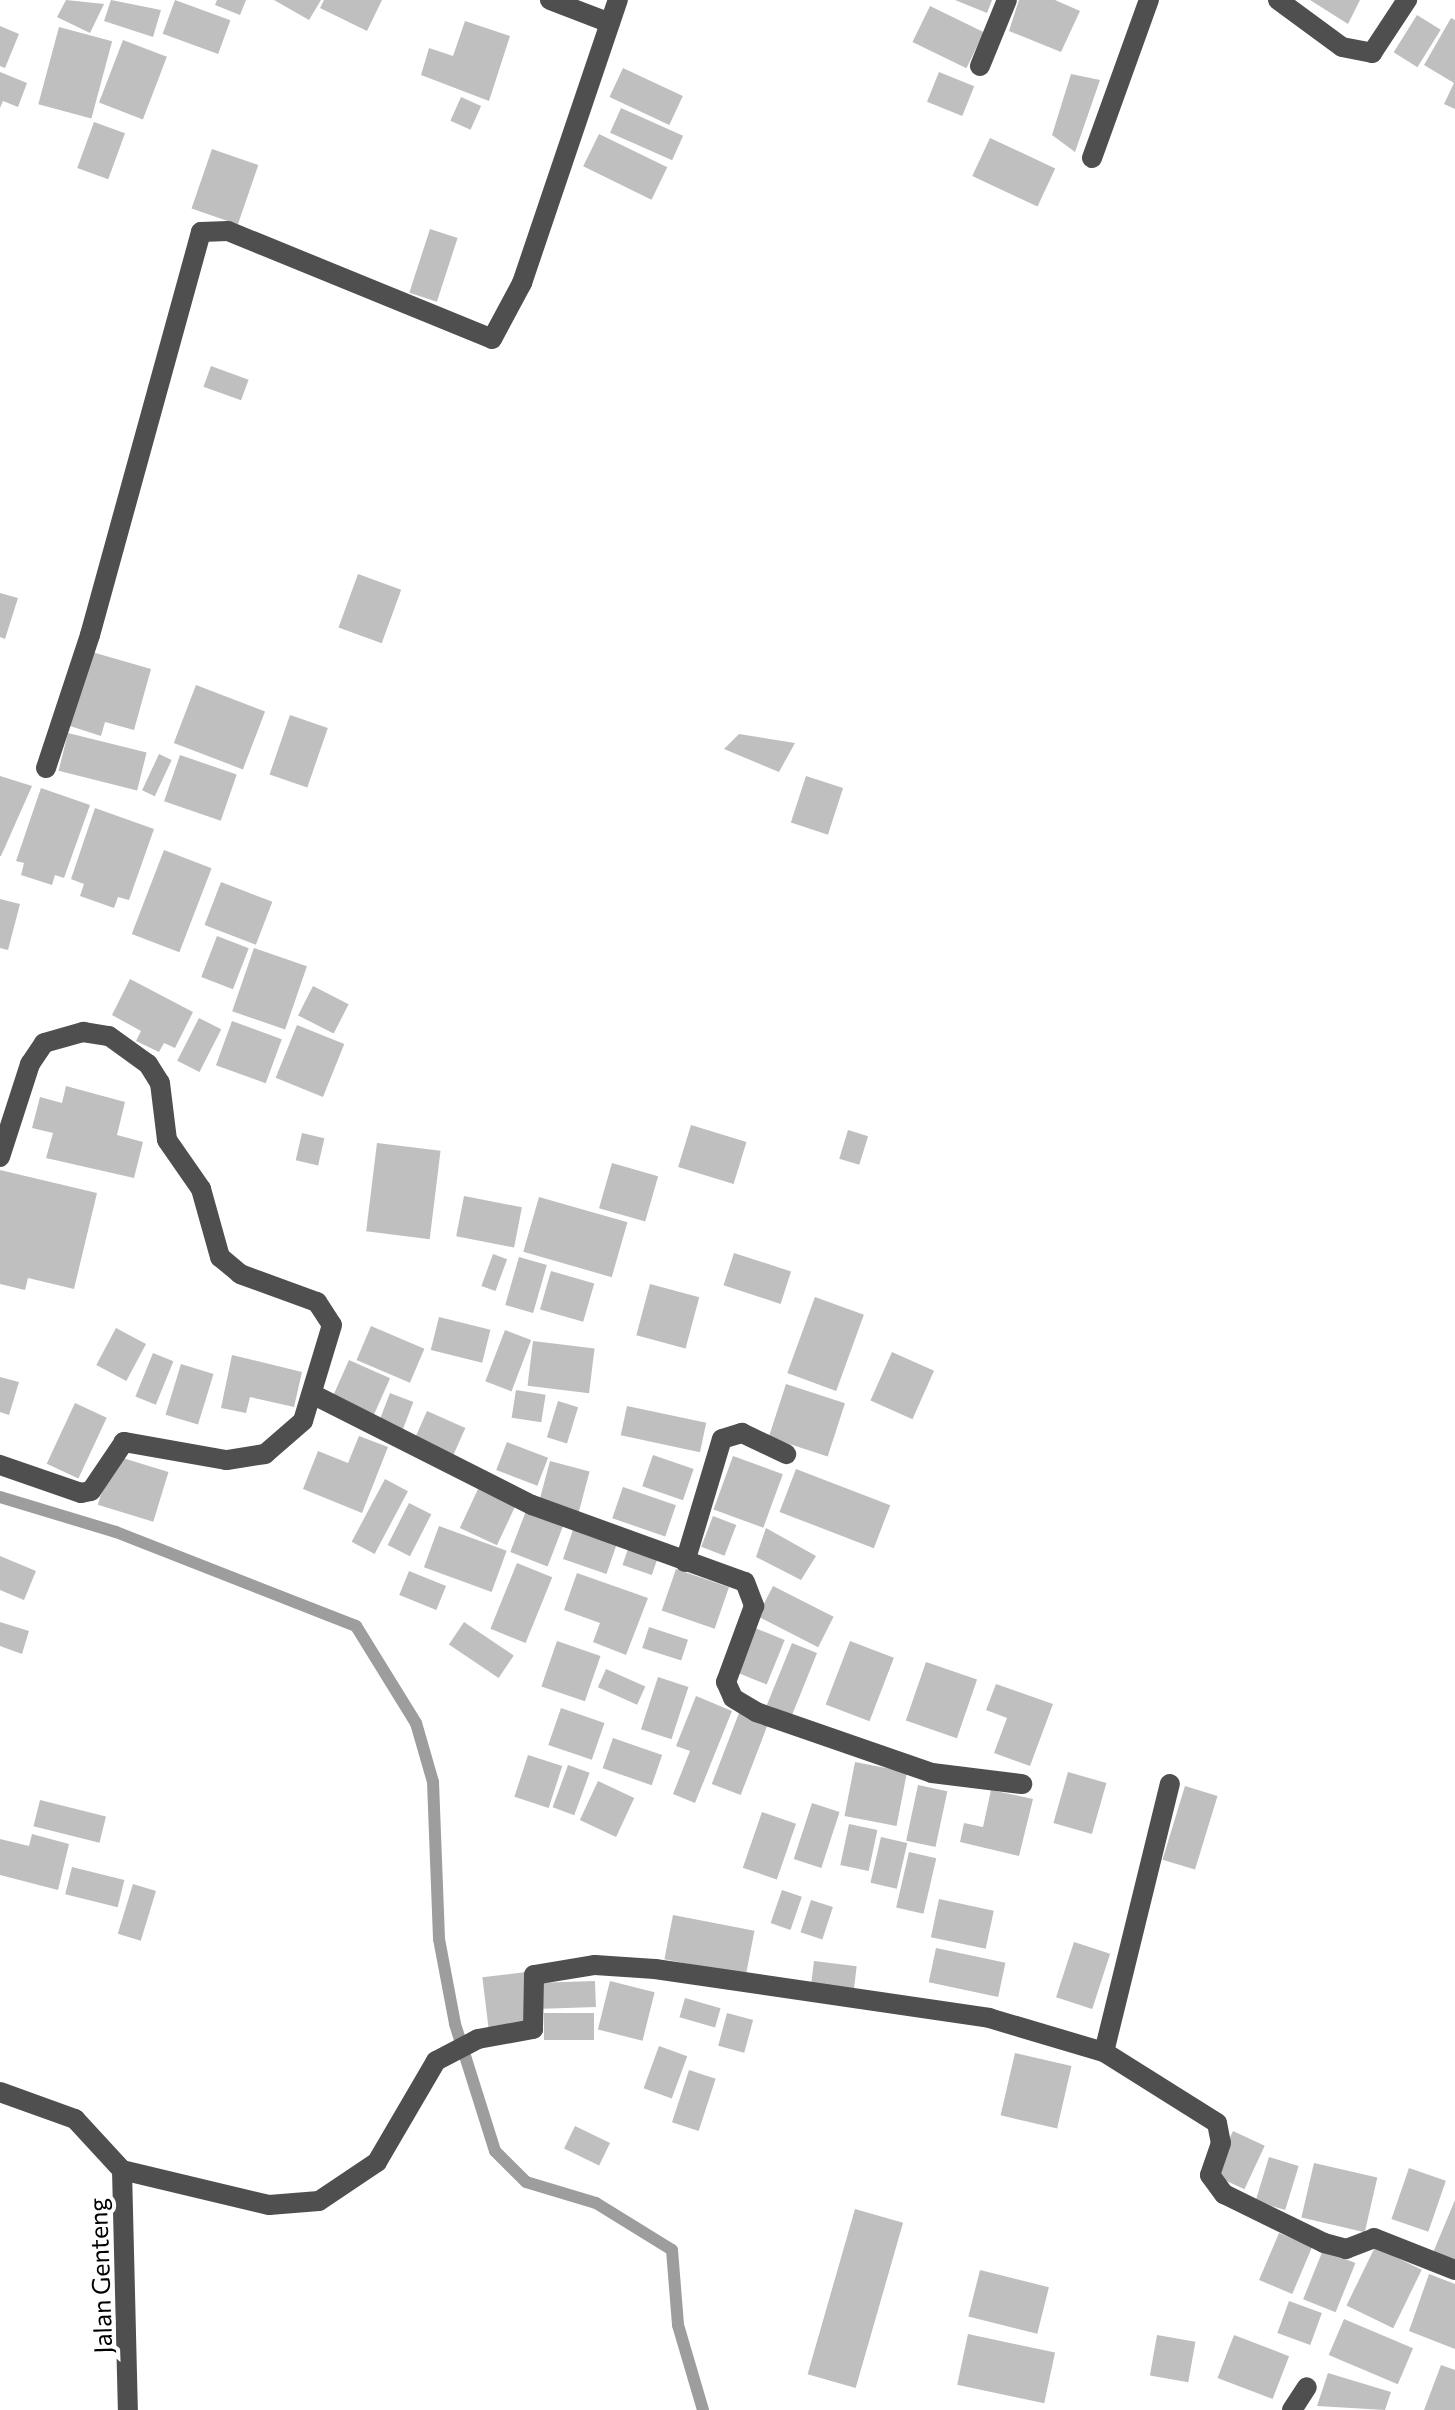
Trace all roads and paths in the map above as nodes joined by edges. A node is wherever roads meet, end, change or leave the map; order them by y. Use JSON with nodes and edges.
{"nodes":[{"id":1,"x":550,"y":0,"type":"edge"},
{"id":2,"x":618,"y":0,"type":"edge"},
{"id":3,"x":1008,"y":0,"type":"edge"},
{"id":4,"x":1149,"y":0,"type":"edge"},
{"id":5,"x":1278,"y":0,"type":"edge"},
{"id":6,"x":1407,"y":0,"type":"edge"},
{"id":7,"x":610,"y":23,"type":"junction"},
{"id":8,"x":980,"y":66,"type":"dead end"},
{"id":9,"x":1092,"y":158,"type":"dead end"},
{"id":10,"x":46,"y":768,"type":"dead end"},
{"id":11,"x":0,"y":1158,"type":"edge"},
{"id":12,"x":316,"y":1396,"type":"junction"},
{"id":13,"x":786,"y":1454,"type":"dead end"},
{"id":14,"x":0,"y":1464,"type":"edge"},
{"id":15,"x":685,"y":1562,"type":"junction"},
{"id":16,"x":1022,"y":1784,"type":"dead end"},
{"id":17,"x":1170,"y":1784,"type":"dead end"},
{"id":18,"x":1104,"y":2052,"type":"junction"},
{"id":19,"x":0,"y":2092,"type":"edge"},
{"id":20,"x":122,"y":2170,"type":"junction"},
{"id":21,"x":1455,"y":2270,"type":"edge"},
{"id":22,"x":1307,"y":2387,"type":"dead end"},
{"id":23,"x":128,"y":2410,"type":"edge"},
{"id":24,"x":1292,"y":2410,"type":"edge"}],
"edges":[{"from":1,"to":7,"type":"street"},
{"from":2,"to":7,"type":"street"},
{"from":3,"to":8,"type":"street"},
{"from":4,"to":9,"type":"street"},
{"from":5,"to":6,"type":"street"},
{"from":7,"to":10,"type":"street"},
{"from":11,"to":12,"type":"street"},
{"from":12,"to":14,"type":"street"},
{"from":12,"to":15,"type":"street"},
{"from":13,"to":15,"type":"street"},
{"from":15,"to":16,"type":"street"},
{"from":17,"to":18,"type":"street"},
{"from":18,"to":20,"type":"street"},
{"from":18,"to":21,"type":"street"},
{"from":19,"to":20,"type":"street","name":"Jalan Genteng"},
{"from":20,"to":23,"type":"street","name":"Jalan Genteng"},
{"from":22,"to":24,"type":"street"}]}
